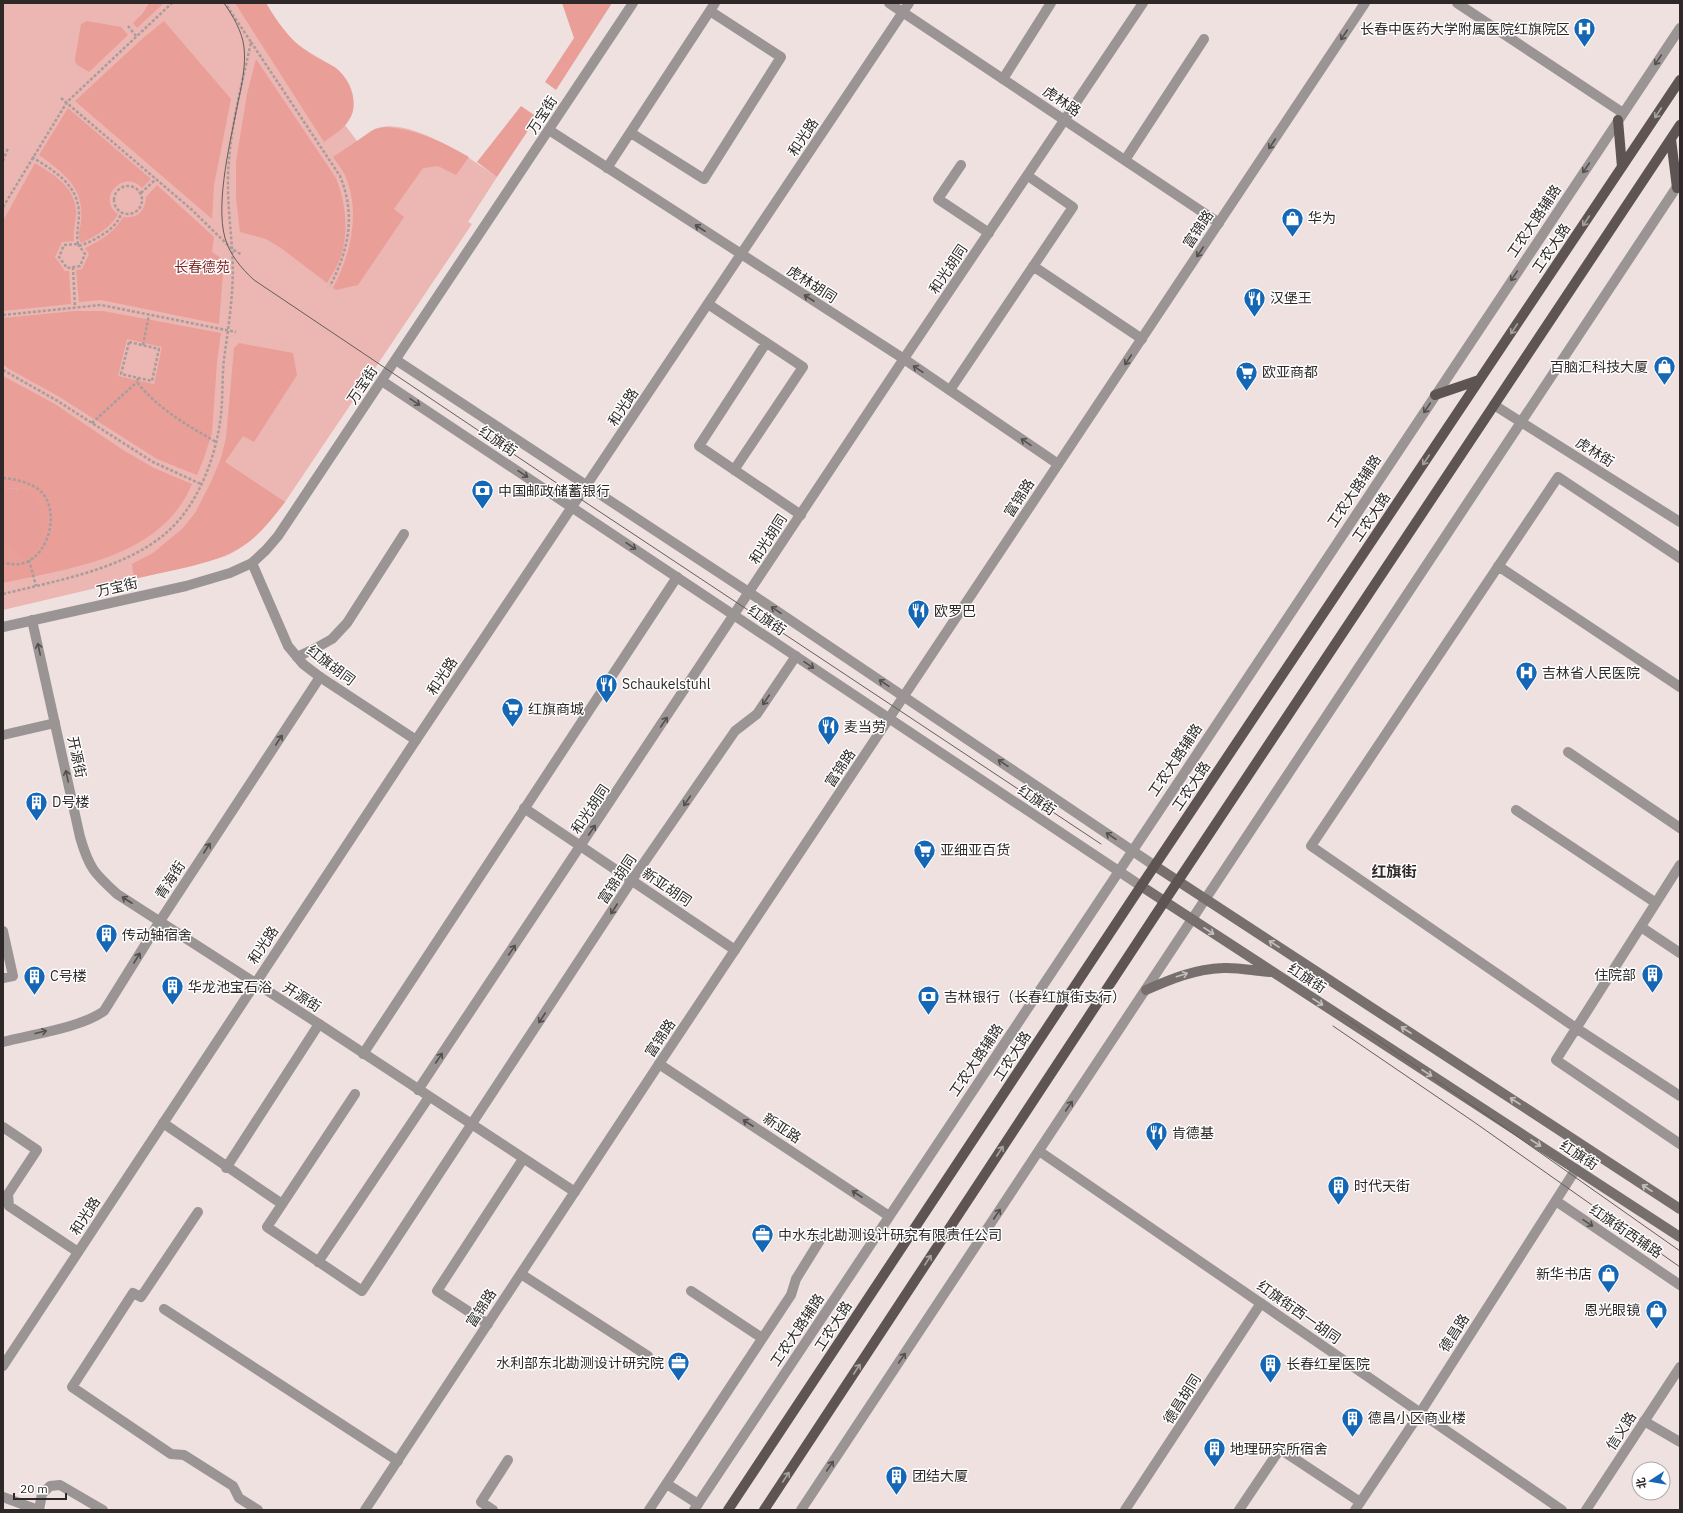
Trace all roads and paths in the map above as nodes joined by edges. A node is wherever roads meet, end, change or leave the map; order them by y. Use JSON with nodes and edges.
{"nodes":[{"id":1,"x":172,"y":3,"type":"edge"},
{"id":2,"x":225,"y":3,"type":"edge"},
{"id":3,"x":633,"y":3,"type":"edge"},
{"id":4,"x":889,"y":3,"type":"edge"},
{"id":5,"x":909,"y":3,"type":"edge"},
{"id":6,"x":1052,"y":3,"type":"edge"},
{"id":7,"x":1143,"y":3,"type":"edge"},
{"id":8,"x":1366,"y":3,"type":"edge"},
{"id":9,"x":1457,"y":3,"type":"edge"},
{"id":10,"x":713,"y":7,"type":"edge"},
{"id":11,"x":903,"y":12,"type":"junction"},
{"id":12,"x":128,"y":26,"type":"dead end"},
{"id":13,"x":1680,"y":28,"type":"edge"},
{"id":14,"x":136,"y":36,"type":"junction"},
{"id":15,"x":1204,"y":39,"type":"dead end"},
{"id":16,"x":251,"y":42,"type":"junction"},
{"id":17,"x":1003,"y":78,"type":"junction"},
{"id":18,"x":1680,"y":80,"type":"edge"},
{"id":19,"x":61,"y":98,"type":"dead end"},
{"id":20,"x":67,"y":102,"type":"junction"},
{"id":21,"x":1620,"y":117,"type":"junction"},
{"id":22,"x":1066,"y":120,"type":"junction"},
{"id":23,"x":1680,"y":125,"type":"edge"},
{"id":24,"x":549,"y":130,"type":"junction"},
{"id":25,"x":630,"y":133,"type":"junction"},
{"id":26,"x":1671,"y":139,"type":"junction"},
{"id":27,"x":8,"y":148,"type":"dead end"},
{"id":28,"x":32,"y":157,"type":"junction"},
{"id":29,"x":3,"y":160,"type":"edge"},
{"id":30,"x":1125,"y":160,"type":"junction"},
{"id":31,"x":961,"y":165,"type":"dead end"},
{"id":32,"x":1622,"y":167,"type":"junction"},
{"id":33,"x":608,"y":168,"type":"junction"},
{"id":34,"x":1028,"y":176,"type":"junction"},
{"id":35,"x":156,"y":179,"type":"junction"},
{"id":36,"x":1678,"y":185,"type":"edge"},
{"id":37,"x":141,"y":193,"type":"junction"},
{"id":38,"x":3,"y":207,"type":"edge"},
{"id":39,"x":121,"y":213,"type":"junction"},
{"id":40,"x":1219,"y":223,"type":"junction"},
{"id":41,"x":989,"y":234,"type":"junction"},
{"id":42,"x":78,"y":245,"type":"junction"},
{"id":43,"x":232,"y":250,"type":"junction"},
{"id":44,"x":242,"y":255,"type":"dead end"},
{"id":45,"x":741,"y":255,"type":"junction"},
{"id":46,"x":1033,"y":266,"type":"junction"},
{"id":47,"x":73,"y":267,"type":"junction"},
{"id":48,"x":330,"y":286,"type":"dead end"},
{"id":49,"x":708,"y":304,"type":"junction"},
{"id":50,"x":75,"y":307,"type":"junction"},
{"id":51,"x":3,"y":315,"type":"edge"},
{"id":52,"x":149,"y":315,"type":"junction"},
{"id":53,"x":228,"y":331,"type":"junction"},
{"id":54,"x":236,"y":332,"type":"dead end"},
{"id":55,"x":1142,"y":339,"type":"junction"},
{"id":56,"x":766,"y":343,"type":"junction"},
{"id":57,"x":143,"y":345,"type":"junction"},
{"id":58,"x":904,"y":359,"type":"junction"},
{"id":59,"x":396,"y":360,"type":"junction"},
{"id":60,"x":3,"y":370,"type":"edge"},
{"id":61,"x":138,"y":378,"type":"junction"},
{"id":62,"x":382,"y":380,"type":"junction"},
{"id":63,"x":1479,"y":380,"type":"junction"},
{"id":64,"x":137,"y":382,"type":"junction"},
{"id":65,"x":950,"y":390,"type":"junction"},
{"id":66,"x":1435,"y":395,"type":"junction"},
{"id":67,"x":1494,"y":404,"type":"junction"},
{"id":68,"x":1521,"y":422,"type":"junction"},
{"id":69,"x":92,"y":423,"type":"junction"},
{"id":70,"x":216,"y":442,"type":"junction"},
{"id":71,"x":1058,"y":464,"type":"junction"},
{"id":72,"x":734,"y":470,"type":"junction"},
{"id":73,"x":3,"y":478,"type":"edge"},
{"id":74,"x":201,"y":484,"type":"junction"},
{"id":75,"x":587,"y":486,"type":"junction"},
{"id":76,"x":573,"y":507,"type":"junction"},
{"id":77,"x":801,"y":515,"type":"junction"},
{"id":78,"x":1680,"y":522,"type":"edge"},
{"id":79,"x":404,"y":534,"type":"dead end"},
{"id":80,"x":1680,"y":558,"type":"edge"},
{"id":81,"x":29,"y":560,"type":"junction"},
{"id":82,"x":3,"y":563,"type":"edge"},
{"id":83,"x":252,"y":563,"type":"junction"},
{"id":84,"x":1498,"y":566,"type":"junction"},
{"id":85,"x":677,"y":577,"type":"junction"},
{"id":86,"x":36,"y":586,"type":"junction"},
{"id":87,"x":750,"y":593,"type":"junction"},
{"id":88,"x":3,"y":594,"type":"edge"},
{"id":89,"x":735,"y":615,"type":"junction"},
{"id":90,"x":32,"y":620,"type":"junction"},
{"id":91,"x":3,"y":627,"type":"edge"},
{"id":92,"x":796,"y":656,"type":"junction"},
{"id":93,"x":297,"y":657,"type":"junction"},
{"id":94,"x":320,"y":677,"type":"junction"},
{"id":95,"x":1680,"y":686,"type":"edge"},
{"id":96,"x":905,"y":697,"type":"junction"},
{"id":97,"x":890,"y":719,"type":"junction"},
{"id":98,"x":55,"y":723,"type":"junction"},
{"id":99,"x":3,"y":735,"type":"edge"},
{"id":100,"x":416,"y":740,"type":"junction"},
{"id":101,"x":1568,"y":752,"type":"dead end"},
{"id":102,"x":524,"y":808,"type":"junction"},
{"id":103,"x":1516,"y":810,"type":"dead end"},
{"id":104,"x":1680,"y":828,"type":"edge"},
{"id":105,"x":582,"y":846,"type":"junction"},
{"id":106,"x":1132,"y":850,"type":"junction"},
{"id":107,"x":1680,"y":865,"type":"edge"},
{"id":108,"x":1155,"y":866,"type":"junction"},
{"id":109,"x":1118,"y":871,"type":"junction"},
{"id":110,"x":632,"y":880,"type":"junction"},
{"id":111,"x":1178,"y":881,"type":"junction"},
{"id":112,"x":1141,"y":886,"type":"junction"},
{"id":113,"x":1206,"y":899,"type":"junction"},
{"id":114,"x":1164,"y":902,"type":"junction"},
{"id":115,"x":1656,"y":903,"type":"junction"},
{"id":116,"x":1192,"y":920,"type":"junction"},
{"id":117,"x":160,"y":921,"type":"junction"},
{"id":118,"x":1641,"y":927,"type":"junction"},
{"id":119,"x":3,"y":932,"type":"edge"},
{"id":120,"x":735,"y":950,"type":"junction"},
{"id":121,"x":1680,"y":953,"type":"edge"},
{"id":122,"x":1272,"y":972,"type":"junction"},
{"id":123,"x":3,"y":978,"type":"edge"},
{"id":124,"x":255,"y":983,"type":"junction"},
{"id":125,"x":1146,"y":990,"type":"junction"},
{"id":126,"x":319,"y":1024,"type":"junction"},
{"id":127,"x":1576,"y":1028,"type":"junction"},
{"id":128,"x":3,"y":1042,"type":"edge"},
{"id":129,"x":363,"y":1054,"type":"junction"},
{"id":130,"x":659,"y":1064,"type":"junction"},
{"id":131,"x":418,"y":1090,"type":"junction"},
{"id":132,"x":355,"y":1094,"type":"dead end"},
{"id":133,"x":1680,"y":1096,"type":"edge"},
{"id":134,"x":429,"y":1097,"type":"junction"},
{"id":135,"x":163,"y":1123,"type":"junction"},
{"id":136,"x":471,"y":1125,"type":"junction"},
{"id":137,"x":3,"y":1127,"type":"edge"},
{"id":138,"x":1680,"y":1144,"type":"edge"},
{"id":139,"x":1040,"y":1151,"type":"junction"},
{"id":140,"x":523,"y":1159,"type":"junction"},
{"id":141,"x":226,"y":1168,"type":"junction"},
{"id":142,"x":1576,"y":1169,"type":"junction"},
{"id":143,"x":574,"y":1192,"type":"junction"},
{"id":144,"x":1556,"y":1201,"type":"junction"},
{"id":145,"x":282,"y":1204,"type":"junction"},
{"id":146,"x":1680,"y":1209,"type":"edge"},
{"id":147,"x":198,"y":1212,"type":"dead end"},
{"id":148,"x":890,"y":1216,"type":"junction"},
{"id":149,"x":822,"y":1237,"type":"dead end"},
{"id":150,"x":1680,"y":1237,"type":"edge"},
{"id":151,"x":78,"y":1252,"type":"junction"},
{"id":152,"x":318,"y":1262,"type":"junction"},
{"id":153,"x":521,"y":1274,"type":"junction"},
{"id":154,"x":1680,"y":1285,"type":"edge"},
{"id":155,"x":691,"y":1291,"type":"dead end"},
{"id":156,"x":1261,"y":1303,"type":"junction"},
{"id":157,"x":164,"y":1309,"type":"dead end"},
{"id":158,"x":488,"y":1324,"type":"junction"},
{"id":159,"x":762,"y":1338,"type":"junction"},
{"id":160,"x":648,"y":1356,"type":"dead end"},
{"id":161,"x":3,"y":1366,"type":"edge"},
{"id":162,"x":1680,"y":1367,"type":"edge"},
{"id":163,"x":1420,"y":1413,"type":"junction"},
{"id":164,"x":1644,"y":1422,"type":"junction"},
{"id":165,"x":1680,"y":1442,"type":"edge"},
{"id":166,"x":508,"y":1460,"type":"dead end"},
{"id":167,"x":398,"y":1461,"type":"junction"},
{"id":168,"x":667,"y":1484,"type":"junction"},
{"id":169,"x":3,"y":1497,"type":"edge"},
{"id":170,"x":1358,"y":1506,"type":"edge"},
{"id":171,"x":696,"y":1507,"type":"edge"},
{"id":172,"x":38,"y":1510,"type":"edge"},
{"id":173,"x":103,"y":1510,"type":"edge"},
{"id":174,"x":258,"y":1510,"type":"edge"},
{"id":175,"x":365,"y":1510,"type":"edge"},
{"id":176,"x":493,"y":1510,"type":"edge"},
{"id":177,"x":649,"y":1510,"type":"edge"},
{"id":178,"x":728,"y":1510,"type":"edge"},
{"id":179,"x":764,"y":1510,"type":"edge"},
{"id":180,"x":801,"y":1510,"type":"edge"},
{"id":181,"x":1125,"y":1510,"type":"edge"},
{"id":182,"x":1239,"y":1510,"type":"edge"},
{"id":183,"x":1562,"y":1510,"type":"edge"},
{"id":184,"x":1586,"y":1510,"type":"edge"}],
"edges":[{"from":1,"to":14,"type":"path"},
{"from":2,"to":16,"type":"path"},
{"from":3,"to":24,"type":"street","name":"万宝街"},
{"from":4,"to":11,"type":"street","name":"虎林路"},
{"from":5,"to":11,"type":"street","name":"和光路"},
{"from":6,"to":17,"type":"street"},
{"from":7,"to":22,"type":"street","name":"和光胡同"},
{"from":8,"to":40,"type":"street","name":"富锦路","one_way":true},
{"from":9,"to":21,"type":"street"},
{"from":10,"to":25,"type":"street"},
{"from":10,"to":25,"type":"street"},
{"from":11,"to":17,"type":"street","name":"虎林路"},
{"from":11,"to":45,"type":"street","name":"和光路"},
{"from":12,"to":14,"type":"path"},
{"from":13,"to":21,"type":"street","name":"工农大路辅路","one_way":true},
{"from":14,"to":20,"type":"path"},
{"from":15,"to":30,"type":"street"},
{"from":16,"to":43,"type":"path"},
{"from":16,"to":48,"type":"path"},
{"from":17,"to":22,"type":"street","name":"虎林路"},
{"from":18,"to":32,"type":"main road","name":"工农大路","one_way":true},
{"from":19,"to":20,"type":"path"},
{"from":20,"to":28,"type":"path"},
{"from":20,"to":35,"type":"path"},
{"from":21,"to":32,"type":"main road"},
{"from":21,"to":66,"type":"street","name":"工农大路辅路","one_way":true},
{"from":22,"to":30,"type":"street","name":"虎林路"},
{"from":22,"to":34,"type":"street","name":"和光胡同"},
{"from":23,"to":26,"type":"main road"},
{"from":24,"to":33,"type":"street","name":"虎林胡同"},
{"from":24,"to":59,"type":"street","name":"万宝街"},
{"from":25,"to":33,"type":"street"},
{"from":26,"to":36,"type":"main road"},
{"from":26,"to":67,"type":"main road"},
{"from":27,"to":29,"type":"path"},
{"from":28,"to":38,"type":"path"},
{"from":28,"to":42,"type":"path"},
{"from":30,"to":40,"type":"street","name":"虎林路"},
{"from":31,"to":41,"type":"street"},
{"from":32,"to":63,"type":"main road","name":"工农大路","one_way":true},
{"from":45,"to":33,"type":"street","name":"虎林胡同","one_way":true},
{"from":34,"to":41,"type":"street","name":"和光胡同"},
{"from":34,"to":46,"type":"street"},
{"from":35,"to":37,"type":"path"},
{"from":35,"to":43,"type":"path"},
{"from":36,"to":68,"type":"street"},
{"from":37,"to":39,"type":"path"},
{"from":37,"to":39,"type":"path"},
{"from":39,"to":42,"type":"path"},
{"from":40,"to":55,"type":"street","name":"富锦路","one_way":true},
{"from":41,"to":58,"type":"street","name":"和光胡同"},
{"from":42,"to":47,"type":"path"},
{"from":42,"to":47,"type":"path"},
{"from":43,"to":44,"type":"path"},
{"from":43,"to":53,"type":"path"},
{"from":45,"to":49,"type":"street","name":"和光路"},
{"from":58,"to":45,"type":"street","name":"虎林胡同","one_way":true},
{"from":46,"to":55,"type":"street"},
{"from":46,"to":65,"type":"street"},
{"from":47,"to":50,"type":"path"},
{"from":49,"to":56,"type":"street"},
{"from":49,"to":75,"type":"street","name":"和光路"},
{"from":50,"to":51,"type":"path"},
{"from":50,"to":52,"type":"path"},
{"from":52,"to":53,"type":"path"},
{"from":52,"to":57,"type":"path"},
{"from":53,"to":54,"type":"path"},
{"from":53,"to":70,"type":"path"},
{"from":55,"to":71,"type":"street","name":"富锦路","one_way":true},
{"from":56,"to":72,"type":"street"},
{"from":56,"to":72,"type":"street"},
{"from":57,"to":61,"type":"path"},
{"from":57,"to":61,"type":"path"},
{"from":65,"to":58,"type":"street","name":"虎林胡同","one_way":true},
{"from":58,"to":77,"type":"street","name":"和光胡同"},
{"from":59,"to":62,"type":"street","name":"万宝街"},
{"from":59,"to":75,"type":"street","name":"红旗街"},
{"from":60,"to":69,"type":"path"},
{"from":61,"to":64,"type":"path"},
{"from":62,"to":76,"type":"street","name":"红旗街","one_way":true},
{"from":62,"to":83,"type":"street","name":"万宝街"},
{"from":63,"to":66,"type":"main road"},
{"from":63,"to":108,"type":"main road","name":"工农大路","one_way":true},
{"from":64,"to":69,"type":"path"},
{"from":64,"to":70,"type":"path"},
{"from":71,"to":65,"type":"street","name":"虎林胡同","one_way":true},
{"from":66,"to":106,"type":"street","name":"工农大路辅路","one_way":true},
{"from":67,"to":68,"type":"street","name":"虎林街"},
{"from":67,"to":111,"type":"main road"},
{"from":68,"to":78,"type":"street","name":"虎林街"},
{"from":68,"to":113,"type":"street"},
{"from":69,"to":74,"type":"path"},
{"from":70,"to":74,"type":"path"},
{"from":71,"to":96,"type":"street","name":"富锦路"},
{"from":72,"to":77,"type":"street"},
{"from":73,"to":81,"type":"path"},
{"from":74,"to":86,"type":"path"},
{"from":75,"to":76,"type":"street","name":"和光路"},
{"from":75,"to":87,"type":"street","name":"红旗街"},
{"from":76,"to":85,"type":"street","name":"红旗街","one_way":true},
{"from":76,"to":100,"type":"street","name":"和光路"},
{"from":77,"to":87,"type":"street","name":"和光胡同"},
{"from":79,"to":93,"type":"street"},
{"from":80,"to":84,"type":"street"},
{"from":81,"to":82,"type":"path"},
{"from":81,"to":86,"type":"path"},
{"from":83,"to":90,"type":"street","name":"万宝街"},
{"from":83,"to":93,"type":"street","name":"红旗胡同"},
{"from":84,"to":95,"type":"street"},
{"from":84,"to":127,"type":"street"},
{"from":85,"to":89,"type":"street","name":"红旗街"},
{"from":85,"to":102,"type":"street"},
{"from":86,"to":88,"type":"path"},
{"from":87,"to":89,"type":"street","name":"和光胡同"},
{"from":96,"to":87,"type":"street","name":"红旗街","one_way":true},
{"from":89,"to":92,"type":"street","name":"红旗街"},
{"from":105,"to":89,"type":"street","name":"和光胡同","one_way":true},
{"from":90,"to":91,"type":"street","name":"万宝街"},
{"from":98,"to":90,"type":"street","name":"开源街","one_way":true},
{"from":92,"to":97,"type":"street","name":"红旗街","one_way":true},
{"from":92,"to":110,"type":"street","name":"富锦胡同","one_way":true},
{"from":93,"to":94,"type":"street","name":"红旗胡同"},
{"from":94,"to":100,"type":"street","name":"红旗胡同"},
{"from":117,"to":94,"type":"street","name":"青海街","one_way":true},
{"from":96,"to":97,"type":"street","name":"富锦路"},
{"from":106,"to":96,"type":"street","name":"红旗街","one_way":true},
{"from":97,"to":109,"type":"street","name":"红旗街"},
{"from":97,"to":120,"type":"street","name":"富锦路"},
{"from":98,"to":99,"type":"street"},
{"from":117,"to":98,"type":"street","name":"开源街","one_way":true},
{"from":100,"to":124,"type":"street","name":"和光路"},
{"from":101,"to":104,"type":"street"},
{"from":102,"to":105,"type":"street","name":"新亚胡同"},
{"from":102,"to":129,"type":"street"},
{"from":103,"to":115,"type":"street"},
{"from":105,"to":110,"type":"street","name":"新亚胡同"},
{"from":131,"to":105,"type":"street","name":"和光胡同","one_way":true},
{"from":106,"to":108,"type":"street","name":"红旗街"},
{"from":106,"to":109,"type":"street","name":"工农大路辅路"},
{"from":107,"to":115,"type":"street"},
{"from":108,"to":111,"type":"main road","name":"红旗街"},
{"from":108,"to":112,"type":"main road","name":"工农大路"},
{"from":109,"to":112,"type":"street","name":"红旗街"},
{"from":109,"to":148,"type":"street","name":"工农大路辅路"},
{"from":110,"to":120,"type":"street","name":"新亚胡同"},
{"from":110,"to":136,"type":"street","name":"富锦胡同","one_way":true},
{"from":111,"to":113,"type":"main road","name":"红旗街"},
{"from":111,"to":114,"type":"main road"},
{"from":112,"to":114,"type":"main road","name":"红旗街"},
{"from":112,"to":178,"type":"main road","name":"工农大路"},
{"from":113,"to":116,"type":"street"},
{"from":146,"to":113,"type":"main road","name":"红旗街","one_way":true},
{"from":114,"to":116,"type":"main road","name":"红旗街"},
{"from":179,"to":114,"type":"main road","one_way":true},
{"from":115,"to":118,"type":"street"},
{"from":116,"to":122,"type":"main road","name":"红旗街","one_way":true},
{"from":116,"to":125,"type":"street"},
{"from":117,"to":124,"type":"street","name":"开源街"},
{"from":128,"to":117,"type":"street","name":"青海街","one_way":true},
{"from":118,"to":121,"type":"street"},
{"from":118,"to":127,"type":"street"},
{"from":119,"to":123,"type":"street"},
{"from":120,"to":130,"type":"street","name":"富锦路"},
{"from":125,"to":122,"type":"main road","one_way":true},
{"from":122,"to":142,"type":"main road","name":"红旗街","one_way":true},
{"from":124,"to":126,"type":"street","name":"开源街"},
{"from":124,"to":135,"type":"street","name":"和光路"},
{"from":139,"to":125,"type":"street","one_way":true},
{"from":126,"to":129,"type":"street","name":"开源街"},
{"from":126,"to":141,"type":"street"},
{"from":127,"to":133,"type":"street"},
{"from":127,"to":138,"type":"street"},
{"from":129,"to":131,"type":"street","name":"开源街"},
{"from":130,"to":143,"type":"street","name":"富锦路"},
{"from":148,"to":130,"type":"street","name":"新亚路","one_way":true},
{"from":131,"to":134,"type":"street","name":"开源街"},
{"from":132,"to":145,"type":"street"},
{"from":134,"to":136,"type":"street","name":"开源街"},
{"from":134,"to":152,"type":"street"},
{"from":135,"to":141,"type":"street"},
{"from":135,"to":151,"type":"street","name":"和光路"},
{"from":136,"to":140,"type":"street","name":"开源街"},
{"from":136,"to":152,"type":"street","name":"富锦胡同"},
{"from":137,"to":151,"type":"street"},
{"from":139,"to":156,"type":"street","name":"红旗街西一胡同"},
{"from":180,"to":139,"type":"street","one_way":true},
{"from":140,"to":143,"type":"street","name":"开源街"},
{"from":140,"to":158,"type":"street"},
{"from":141,"to":145,"type":"street"},
{"from":142,"to":144,"type":"street","name":"德昌路"},
{"from":142,"to":150,"type":"main road","name":"红旗街"},
{"from":143,"to":153,"type":"street","name":"富锦路"},
{"from":144,"to":154,"type":"street","name":"红旗街西辅路","one_way":true},
{"from":144,"to":163,"type":"street","name":"德昌路"},
{"from":145,"to":152,"type":"street"},
{"from":147,"to":174,"type":"street"},
{"from":148,"to":171,"type":"street","name":"工农大路辅路"},
{"from":149,"to":159,"type":"street"},
{"from":151,"to":161,"type":"street","name":"和光路"},
{"from":153,"to":158,"type":"street","name":"富锦路"},
{"from":153,"to":160,"type":"street"},
{"from":155,"to":159,"type":"street"},
{"from":156,"to":163,"type":"street","name":"红旗街西一胡同"},
{"from":156,"to":181,"type":"street","name":"德昌胡同"},
{"from":157,"to":167,"type":"street"},
{"from":158,"to":167,"type":"street","name":"富锦路"},
{"from":159,"to":168,"type":"street"},
{"from":162,"to":164,"type":"street","name":"信义路"},
{"from":163,"to":170,"type":"street","name":"德昌路"},
{"from":163,"to":183,"type":"street","name":"红旗街西一胡同"},
{"from":164,"to":165,"type":"street"},
{"from":164,"to":184,"type":"street","name":"信义路"},
{"from":166,"to":176,"type":"street"},
{"from":167,"to":175,"type":"street","name":"富锦路"},
{"from":168,"to":171,"type":"street"},
{"from":168,"to":177,"type":"street"},
{"from":169,"to":172,"type":"street"},
{"from":170,"to":182,"type":"street"},
{"from":172,"to":173,"type":"street"}]}
